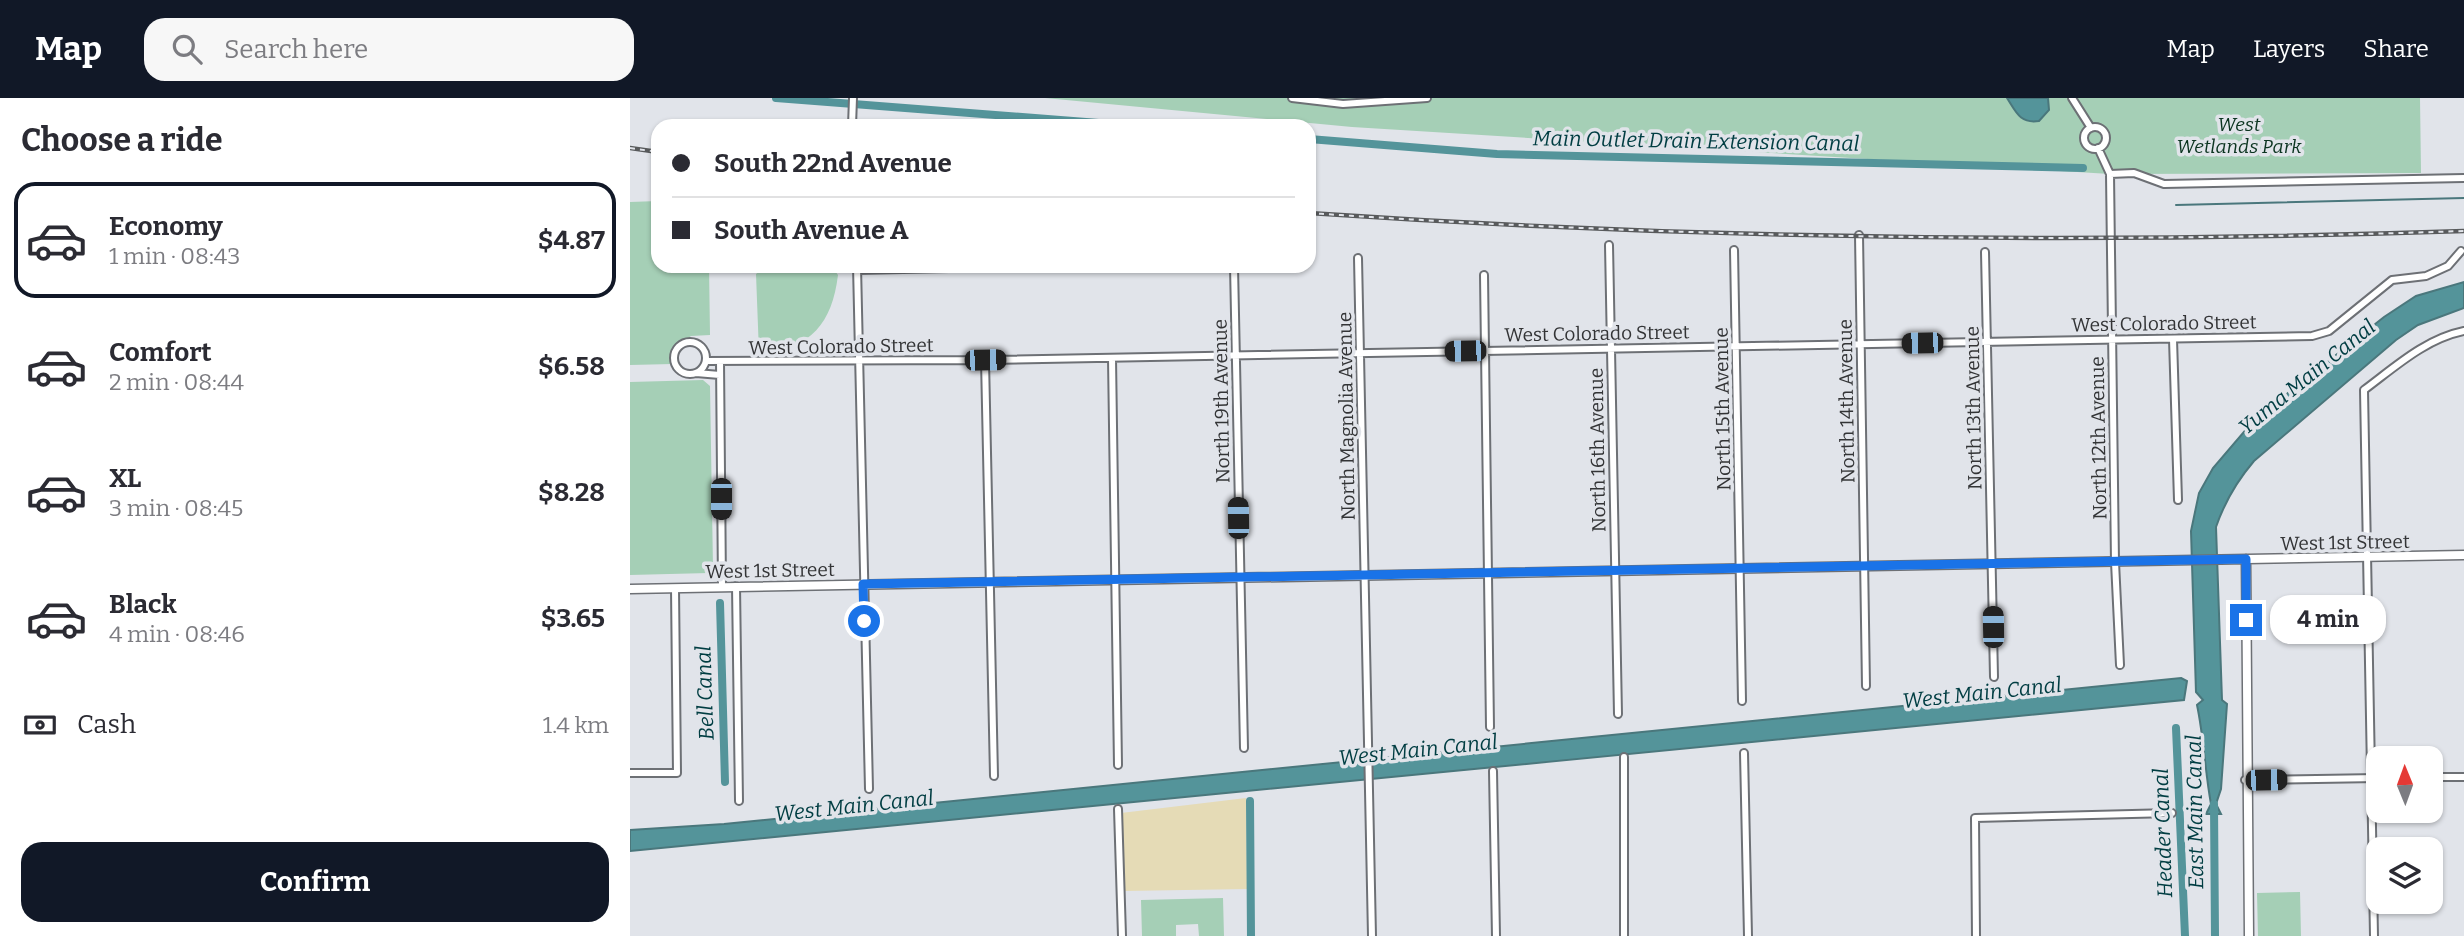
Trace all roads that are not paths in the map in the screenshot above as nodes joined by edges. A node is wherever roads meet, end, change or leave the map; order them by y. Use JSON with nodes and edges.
{"nodes":[{"id":1,"x":853,"y":98,"type":"edge"},
{"id":2,"x":1292,"y":98,"type":"edge"},
{"id":3,"x":1427,"y":98,"type":"edge"},
{"id":4,"x":2071,"y":98,"type":"edge"},
{"id":5,"x":852,"y":119,"type":"edge"},
{"id":6,"x":2091,"y":128,"type":"junction"},
{"id":7,"x":2098,"y":148,"type":"junction"},
{"id":8,"x":2110,"y":174,"type":"junction"},
{"id":9,"x":2464,"y":178,"type":"edge"},
{"id":10,"x":1859,"y":235,"type":"dead end"},
{"id":11,"x":1609,"y":245,"type":"dead end"},
{"id":12,"x":1734,"y":250,"type":"dead end"},
{"id":13,"x":2460,"y":251,"type":"dead end"},
{"id":14,"x":1984,"y":252,"type":"dead end"},
{"id":15,"x":1358,"y":258,"type":"dead end"},
{"id":16,"x":857,"y":273,"type":"edge"},
{"id":17,"x":1234,"y":273,"type":"edge"},
{"id":18,"x":1484,"y":275,"type":"dead end"},
{"id":19,"x":2464,"y":331,"type":"edge"},
{"id":20,"x":2173,"y":339,"type":"junction"},
{"id":21,"x":2112,"y":340,"type":"junction"},
{"id":22,"x":1987,"y":342,"type":"junction"},
{"id":23,"x":1860,"y":344,"type":"junction"},
{"id":24,"x":1737,"y":346,"type":"junction"},
{"id":25,"x":1611,"y":349,"type":"junction"},
{"id":26,"x":1485,"y":351,"type":"junction"},
{"id":27,"x":1360,"y":353,"type":"junction"},
{"id":28,"x":1236,"y":355,"type":"junction"},
{"id":29,"x":1112,"y":358,"type":"junction"},
{"id":30,"x":985,"y":360,"type":"junction"},
{"id":31,"x":706,"y":361,"type":"junction"},
{"id":32,"x":720,"y":361,"type":"junction"},
{"id":33,"x":860,"y":361,"type":"junction"},
{"id":34,"x":694,"y":373,"type":"junction"},
{"id":35,"x":720,"y":375,"type":"junction"},
{"id":36,"x":2178,"y":500,"type":"dead end"},
{"id":37,"x":2464,"y":555,"type":"edge"},
{"id":38,"x":2368,"y":557,"type":"junction"},
{"id":39,"x":2246,"y":559,"type":"junction"},
{"id":40,"x":2115,"y":562,"type":"junction"},
{"id":41,"x":1992,"y":564,"type":"junction"},
{"id":42,"x":1866,"y":566,"type":"junction"},
{"id":43,"x":1740,"y":568,"type":"junction"},
{"id":44,"x":1614,"y":570,"type":"junction"},
{"id":45,"x":1490,"y":573,"type":"junction"},
{"id":46,"x":1365,"y":575,"type":"junction"},
{"id":47,"x":1239,"y":577,"type":"junction"},
{"id":48,"x":1114,"y":579,"type":"junction"},
{"id":49,"x":989,"y":582,"type":"junction"},
{"id":50,"x":863,"y":584,"type":"junction"},
{"id":51,"x":722,"y":586,"type":"junction"},
{"id":52,"x":736,"y":586,"type":"junction"},
{"id":53,"x":675,"y":588,"type":"junction"},
{"id":54,"x":630,"y":589,"type":"edge"},
{"id":55,"x":2120,"y":665,"type":"dead end"},
{"id":56,"x":1994,"y":677,"type":"dead end"},
{"id":57,"x":1866,"y":686,"type":"dead end"},
{"id":58,"x":1742,"y":701,"type":"dead end"},
{"id":59,"x":1618,"y":713,"type":"dead end"},
{"id":60,"x":1490,"y":727,"type":"dead end"},
{"id":61,"x":2374,"y":746,"type":"edge"},
{"id":62,"x":1244,"y":748,"type":"dead end"},
{"id":63,"x":1744,"y":753,"type":"dead end"},
{"id":64,"x":1624,"y":757,"type":"dead end"},
{"id":65,"x":1118,"y":765,"type":"dead end"},
{"id":66,"x":1493,"y":771,"type":"dead end"},
{"id":67,"x":630,"y":774,"type":"edge"},
{"id":68,"x":994,"y":776,"type":"dead end"},
{"id":69,"x":2443,"y":777,"type":"edge"},
{"id":70,"x":2464,"y":777,"type":"edge"},
{"id":71,"x":2366,"y":778,"type":"edge"},
{"id":72,"x":2245,"y":780,"type":"junction"},
{"id":73,"x":869,"y":789,"type":"dead end"},
{"id":74,"x":739,"y":801,"type":"dead end"},
{"id":75,"x":1118,"y":809,"type":"dead end"},
{"id":76,"x":2172,"y":813,"type":"dead end"},
{"id":77,"x":2375,"y":823,"type":"edge"},
{"id":78,"x":1122,"y":936,"type":"edge"},
{"id":79,"x":1372,"y":936,"type":"edge"},
{"id":80,"x":1496,"y":936,"type":"edge"},
{"id":81,"x":1624,"y":936,"type":"edge"},
{"id":82,"x":1748,"y":936,"type":"edge"},
{"id":83,"x":1976,"y":936,"type":"edge"},
{"id":84,"x":2249,"y":936,"type":"edge"},
{"id":85,"x":2374,"y":936,"type":"edge"}],
"edges":[{"from":1,"to":5,"type":"street"},
{"from":2,"to":3,"type":"street"},
{"from":4,"to":6,"type":"street"},
{"from":6,"to":7,"type":"street"},
{"from":6,"to":7,"type":"street"},
{"from":7,"to":8,"type":"street","name":"North 12th Avenue"},
{"from":8,"to":9,"type":"street"},
{"from":8,"to":21,"type":"street","name":"North 12th Avenue"},
{"from":10,"to":23,"type":"street","name":"North 14th Avenue"},
{"from":11,"to":25,"type":"street","name":"North 16th Avenue"},
{"from":12,"to":24,"type":"street","name":"North 15th Avenue"},
{"from":13,"to":20,"type":"street","name":"West Colorado Street"},
{"from":14,"to":22,"type":"street","name":"North 13th Avenue"},
{"from":15,"to":27,"type":"street","name":"North Magnolia Avenue"},
{"from":16,"to":33,"type":"street"},
{"from":17,"to":28,"type":"street","name":"North 19th Avenue"},
{"from":18,"to":26,"type":"street"},
{"from":19,"to":38,"type":"street"},
{"from":20,"to":21,"type":"street","name":"West Colorado Street"},
{"from":20,"to":36,"type":"street"},
{"from":21,"to":22,"type":"street","name":"West Colorado Street"},
{"from":21,"to":40,"type":"street","name":"North 12th Avenue"},
{"from":22,"to":23,"type":"street","name":"West Colorado Street"},
{"from":22,"to":41,"type":"street","name":"North 13th Avenue"},
{"from":23,"to":24,"type":"street","name":"West Colorado Street"},
{"from":23,"to":42,"type":"street","name":"North 14th Avenue"},
{"from":24,"to":25,"type":"street","name":"West Colorado Street"},
{"from":24,"to":43,"type":"street","name":"North 15th Avenue"},
{"from":25,"to":26,"type":"street","name":"West Colorado Street"},
{"from":25,"to":44,"type":"street","name":"North 16th Avenue"},
{"from":26,"to":27,"type":"street","name":"West Colorado Street"},
{"from":26,"to":45,"type":"street"},
{"from":27,"to":28,"type":"street","name":"West Colorado Street"},
{"from":27,"to":46,"type":"street","name":"North Magnolia Avenue"},
{"from":28,"to":29,"type":"street","name":"West Colorado Street"},
{"from":28,"to":47,"type":"street","name":"North 19th Avenue"},
{"from":29,"to":30,"type":"street","name":"West Colorado Street"},
{"from":29,"to":48,"type":"street"},
{"from":30,"to":33,"type":"street","name":"West Colorado Street"},
{"from":30,"to":49,"type":"street"},
{"from":31,"to":32,"type":"street","name":"West Colorado Street"},
{"from":31,"to":34,"type":"street"},
{"from":31,"to":34,"type":"street"},
{"from":32,"to":33,"type":"street","name":"West Colorado Street"},
{"from":32,"to":35,"type":"street"},
{"from":33,"to":50,"type":"street"},
{"from":34,"to":35,"type":"street"},
{"from":35,"to":51,"type":"street"},
{"from":37,"to":38,"type":"main road","name":"West 1st Street"},
{"from":38,"to":39,"type":"main road","name":"West 1st Street"},
{"from":38,"to":61,"type":"street"},
{"from":39,"to":40,"type":"main road","name":"West 1st Street"},
{"from":39,"to":72,"type":"main road"},
{"from":40,"to":41,"type":"main road","name":"West 1st Street"},
{"from":40,"to":55,"type":"street","name":"North 12th Avenue"},
{"from":41,"to":42,"type":"main road","name":"West 1st Street"},
{"from":41,"to":56,"type":"street","name":"North 13th Avenue"},
{"from":42,"to":43,"type":"main road","name":"West 1st Street"},
{"from":42,"to":57,"type":"street","name":"North 14th Avenue"},
{"from":43,"to":44,"type":"main road","name":"West 1st Street"},
{"from":43,"to":58,"type":"street","name":"North 15th Avenue"},
{"from":44,"to":45,"type":"main road","name":"West 1st Street"},
{"from":44,"to":59,"type":"street","name":"North 16th Avenue"},
{"from":45,"to":46,"type":"main road","name":"West 1st Street"},
{"from":45,"to":60,"type":"street"},
{"from":46,"to":47,"type":"main road","name":"West 1st Street"},
{"from":46,"to":79,"type":"street","name":"North Magnolia Avenue"},
{"from":47,"to":48,"type":"main road","name":"West 1st Street"},
{"from":47,"to":62,"type":"street","name":"North 19th Avenue"},
{"from":48,"to":49,"type":"main road","name":"West 1st Street"},
{"from":48,"to":65,"type":"street"},
{"from":49,"to":50,"type":"main road","name":"West 1st Street"},
{"from":49,"to":68,"type":"street"},
{"from":50,"to":52,"type":"main road","name":"West 1st Street"},
{"from":50,"to":73,"type":"street"},
{"from":51,"to":52,"type":"main road","name":"West 1st Street"},
{"from":51,"to":53,"type":"main road","name":"West 1st Street"},
{"from":52,"to":74,"type":"street"},
{"from":53,"to":54,"type":"main road","name":"West 1st Street"},
{"from":53,"to":67,"type":"street"},
{"from":63,"to":82,"type":"street"},
{"from":64,"to":81,"type":"street"},
{"from":66,"to":80,"type":"street"},
{"from":69,"to":70,"type":"street"},
{"from":71,"to":72,"type":"street"},
{"from":72,"to":84,"type":"main road"},
{"from":75,"to":78,"type":"street"},
{"from":76,"to":83,"type":"street"},
{"from":77,"to":85,"type":"street"}]}
